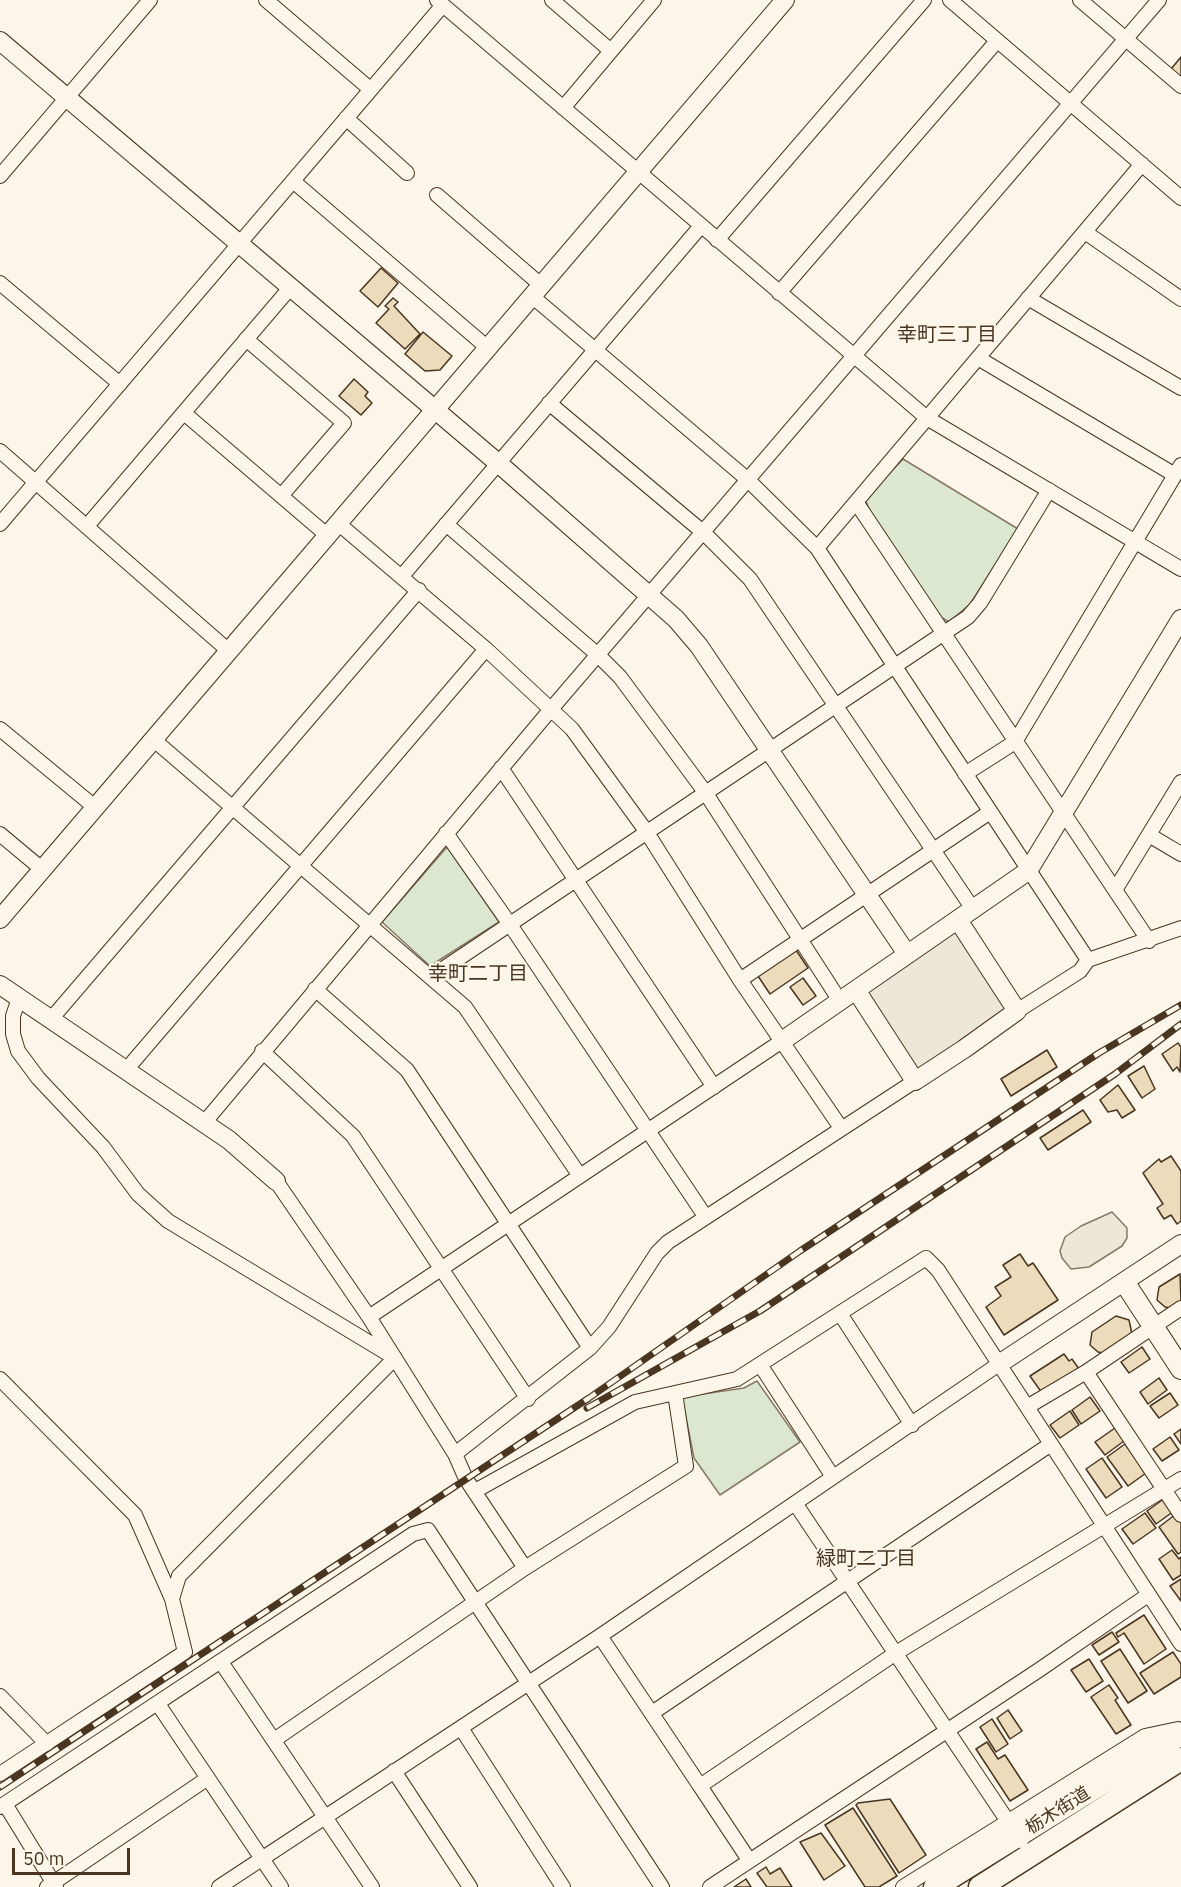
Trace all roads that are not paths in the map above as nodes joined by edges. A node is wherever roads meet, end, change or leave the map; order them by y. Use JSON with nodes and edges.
{"nodes":[{"id":1,"x":150,"y":0,"type":"edge"},
{"id":2,"x":266,"y":0,"type":"edge"},
{"id":3,"x":552,"y":0,"type":"edge"},
{"id":4,"x":654,"y":0,"type":"edge"},
{"id":5,"x":785,"y":0,"type":"edge"},
{"id":6,"x":924,"y":0,"type":"edge"},
{"id":7,"x":950,"y":0,"type":"edge"},
{"id":8,"x":1080,"y":0,"type":"edge"},
{"id":9,"x":1159,"y":0,"type":"edge"},
{"id":10,"x":440,"y":2,"type":"edge"},
{"id":11,"x":1125,"y":39,"type":"junction"},
{"id":12,"x":0,"y":41,"type":"edge"},
{"id":13,"x":997,"y":41,"type":"junction"},
{"id":14,"x":611,"y":51,"type":"junction"},
{"id":15,"x":1181,"y":86,"type":"edge"},
{"id":16,"x":370,"y":89,"type":"junction"},
{"id":17,"x":66,"y":98,"type":"junction"},
{"id":18,"x":1069,"y":104,"type":"junction"},
{"id":19,"x":563,"y":108,"type":"junction"},
{"id":20,"x":346,"y":118,"type":"junction"},
{"id":21,"x":1142,"y":164,"type":"junction"},
{"id":22,"x":638,"y":171,"type":"junction"},
{"id":23,"x":407,"y":172,"type":"dead end"},
{"id":24,"x":0,"y":176,"type":"edge"},
{"id":25,"x":293,"y":181,"type":"junction"},
{"id":26,"x":437,"y":195,"type":"dead end"},
{"id":27,"x":1181,"y":198,"type":"edge"},
{"id":28,"x":701,"y":226,"type":"junction"},
{"id":29,"x":1085,"y":232,"type":"junction"},
{"id":30,"x":717,"y":240,"type":"junction"},
{"id":31,"x":240,"y":245,"type":"junction"},
{"id":32,"x":0,"y":283,"type":"edge"},
{"id":33,"x":290,"y":288,"type":"junction"},
{"id":34,"x":537,"y":291,"type":"junction"},
{"id":35,"x":779,"y":293,"type":"junction"},
{"id":36,"x":1028,"y":298,"type":"junction"},
{"id":37,"x":1181,"y":299,"type":"edge"},
{"id":38,"x":246,"y":339,"type":"junction"},
{"id":39,"x":489,"y":349,"type":"junction"},
{"id":40,"x":594,"y":350,"type":"junction"},
{"id":41,"x":853,"y":355,"type":"junction"},
{"id":42,"x":978,"y":358,"type":"junction"},
{"id":43,"x":120,"y":384,"type":"junction"},
{"id":44,"x":1181,"y":388,"type":"edge"},
{"id":45,"x":549,"y":403,"type":"junction"},
{"id":46,"x":435,"y":411,"type":"junction"},
{"id":47,"x":184,"y":413,"type":"junction"},
{"id":48,"x":927,"y":418,"type":"junction"},
{"id":49,"x":0,"y":451,"type":"edge"},
{"id":50,"x":498,"y":463,"type":"junction"},
{"id":51,"x":1178,"y":470,"type":"edge"},
{"id":52,"x":747,"y":478,"type":"junction"},
{"id":53,"x":36,"y":482,"type":"junction"},
{"id":54,"x":1049,"y":490,"type":"junction"},
{"id":55,"x":281,"y":496,"type":"junction"},
{"id":56,"x":856,"y":502,"type":"junction"},
{"id":57,"x":0,"y":524,"type":"edge"},
{"id":58,"x":446,"y":524,"type":"junction"},
{"id":59,"x":87,"y":526,"type":"junction"},
{"id":60,"x":334,"y":530,"type":"junction"},
{"id":61,"x":704,"y":533,"type":"junction"},
{"id":62,"x":1136,"y":543,"type":"junction"},
{"id":63,"x":817,"y":548,"type":"junction"},
{"id":64,"x":1181,"y":569,"type":"edge"},
{"id":65,"x":402,"y":576,"type":"junction"},
{"id":66,"x":418,"y":590,"type":"junction"},
{"id":67,"x":650,"y":595,"type":"junction"},
{"id":68,"x":1181,"y":619,"type":"edge"},
{"id":69,"x":943,"y":633,"type":"junction"},
{"id":70,"x":486,"y":649,"type":"junction"},
{"id":71,"x":230,"y":652,"type":"junction"},
{"id":72,"x":598,"y":655,"type":"junction"},
{"id":73,"x":895,"y":665,"type":"junction"},
{"id":74,"x":836,"y":705,"type":"junction"},
{"id":75,"x":552,"y":708,"type":"junction"},
{"id":76,"x":0,"y":729,"type":"edge"},
{"id":77,"x":154,"y":740,"type":"junction"},
{"id":78,"x":1016,"y":742,"type":"junction"},
{"id":79,"x":768,"y":750,"type":"junction"},
{"id":80,"x":501,"y":768,"type":"junction"},
{"id":81,"x":965,"y":774,"type":"junction"},
{"id":82,"x":1181,"y":782,"type":"edge"},
{"id":83,"x":705,"y":792,"type":"junction"},
{"id":84,"x":96,"y":808,"type":"junction"},
{"id":85,"x":233,"y":808,"type":"junction"},
{"id":86,"x":990,"y":812,"type":"junction"},
{"id":87,"x":1065,"y":815,"type":"junction"},
{"id":88,"x":646,"y":831,"type":"junction"},
{"id":89,"x":446,"y":833,"type":"junction"},
{"id":90,"x":0,"y":834,"type":"edge"},
{"id":91,"x":1149,"y":835,"type":"junction"},
{"id":92,"x":933,"y":850,"type":"junction"},
{"id":93,"x":1181,"y":854,"type":"edge"},
{"id":94,"x":300,"y":866,"type":"junction"},
{"id":95,"x":43,"y":870,"type":"junction"},
{"id":96,"x":1028,"y":872,"type":"junction"},
{"id":97,"x":576,"y":879,"type":"junction"},
{"id":98,"x":1115,"y":890,"type":"junction"},
{"id":99,"x":867,"y":894,"type":"junction"},
{"id":100,"x":966,"y":915,"type":"junction"},
{"id":101,"x":0,"y":919,"type":"edge"},
{"id":102,"x":509,"y":923,"type":"junction"},
{"id":103,"x":369,"y":924,"type":"junction"},
{"id":104,"x":1181,"y":928,"type":"edge"},
{"id":105,"x":800,"y":940,"type":"junction"},
{"id":106,"x":1149,"y":940,"type":"junction"},
{"id":107,"x":907,"y":954,"type":"junction"},
{"id":108,"x":1088,"y":960,"type":"junction"},
{"id":109,"x":431,"y":977,"type":"junction"},
{"id":110,"x":740,"y":980,"type":"junction"},
{"id":111,"x":0,"y":985,"type":"edge"},
{"id":112,"x":315,"y":989,"type":"junction"},
{"id":113,"x":856,"y":990,"type":"junction"},
{"id":114,"x":19,"y":998,"type":"junction"},
{"id":115,"x":840,"y":1001,"type":"junction"},
{"id":116,"x":1017,"y":1011,"type":"junction"},
{"id":117,"x":52,"y":1018,"type":"junction"},
{"id":118,"x":782,"y":1041,"type":"junction"},
{"id":119,"x":262,"y":1051,"type":"junction"},
{"id":120,"x":126,"y":1070,"type":"junction"},
{"id":121,"x":915,"y":1081,"type":"junction"},
{"id":122,"x":714,"y":1087,"type":"junction"},
{"id":123,"x":204,"y":1123,"type":"junction"},
{"id":124,"x":841,"y":1128,"type":"junction"},
{"id":125,"x":648,"y":1131,"type":"junction"},
{"id":126,"x":580,"y":1176,"type":"junction"},
{"id":127,"x":276,"y":1181,"type":"joint"},
{"id":128,"x":705,"y":1216,"type":"junction"},
{"id":129,"x":509,"y":1224,"type":"junction"},
{"id":130,"x":1181,"y":1245,"type":"edge"},
{"id":131,"x":441,"y":1270,"type":"junction"},
{"id":132,"x":1125,"y":1283,"type":"junction"},
{"id":133,"x":1181,"y":1308,"type":"edge"},
{"id":134,"x":841,"y":1315,"type":"junction"},
{"id":135,"x":369,"y":1317,"type":"junction"},
{"id":136,"x":1153,"y":1326,"type":"junction"},
{"id":137,"x":590,"y":1348,"type":"junction"},
{"id":138,"x":395,"y":1358,"type":"junction"},
{"id":139,"x":999,"y":1364,"type":"junction"},
{"id":140,"x":761,"y":1366,"type":"junction"},
{"id":141,"x":1181,"y":1370,"type":"edge"},
{"id":142,"x":1086,"y":1372,"type":"junction"},
{"id":143,"x":0,"y":1379,"type":"edge"},
{"id":144,"x":675,"y":1393,"type":"junction"},
{"id":145,"x":528,"y":1399,"type":"junction"},
{"id":146,"x":1027,"y":1407,"type":"junction"},
{"id":147,"x":912,"y":1425,"type":"junction"},
{"id":148,"x":1051,"y":1444,"type":"junction"},
{"id":149,"x":455,"y":1454,"type":"junction"},
{"id":150,"x":834,"y":1477,"type":"junction"},
{"id":151,"x":1181,"y":1479,"type":"edge"},
{"id":152,"x":1164,"y":1490,"type":"junction"},
{"id":153,"x":475,"y":1491,"type":"junction"},
{"id":154,"x":795,"y":1503,"type":"junction"},
{"id":155,"x":1181,"y":1515,"type":"edge"},
{"id":156,"x":1105,"y":1528,"type":"junction"},
{"id":157,"x":525,"y":1568,"type":"junction"},
{"id":158,"x":848,"y":1581,"type":"junction"},
{"id":159,"x":1148,"y":1595,"type":"junction"},
{"id":160,"x":172,"y":1599,"type":"junction"},
{"id":161,"x":475,"y":1601,"type":"junction"},
{"id":162,"x":600,"y":1636,"type":"junction"},
{"id":163,"x":1181,"y":1644,"type":"edge"},
{"id":164,"x":896,"y":1653,"type":"junction"},
{"id":165,"x":221,"y":1662,"type":"junction"},
{"id":166,"x":529,"y":1683,"type":"junction"},
{"id":167,"x":0,"y":1696,"type":"edge"},
{"id":168,"x":158,"y":1704,"type":"junction"},
{"id":169,"x":652,"y":1713,"type":"junction"},
{"id":170,"x":460,"y":1728,"type":"junction"},
{"id":171,"x":1181,"y":1728,"type":"edge"},
{"id":172,"x":948,"y":1730,"type":"junction"},
{"id":173,"x":1181,"y":1734,"type":"edge"},
{"id":174,"x":274,"y":1740,"type":"junction"},
{"id":175,"x":47,"y":1744,"type":"junction"},
{"id":176,"x":1181,"y":1759,"type":"edge"},
{"id":177,"x":394,"y":1771,"type":"junction"},
{"id":178,"x":0,"y":1774,"type":"edge"},
{"id":179,"x":208,"y":1778,"type":"junction"},
{"id":180,"x":700,"y":1786,"type":"junction"},
{"id":181,"x":2,"y":1806,"type":"edge"},
{"id":182,"x":325,"y":1817,"type":"junction"},
{"id":183,"x":1013,"y":1829,"type":"junction"},
{"id":184,"x":1030,"y":1856,"type":"junction"},
{"id":185,"x":262,"y":1859,"type":"junction"},
{"id":186,"x":749,"y":1860,"type":"junction"},
{"id":187,"x":52,"y":1886,"type":"edge"},
{"id":188,"x":219,"y":1887,"type":"edge"},
{"id":189,"x":281,"y":1887,"type":"edge"},
{"id":190,"x":372,"y":1887,"type":"edge"},
{"id":191,"x":470,"y":1887,"type":"edge"},
{"id":192,"x":563,"y":1887,"type":"edge"},
{"id":193,"x":662,"y":1887,"type":"edge"},
{"id":194,"x":710,"y":1887,"type":"edge"},
{"id":195,"x":903,"y":1887,"type":"edge"},
{"id":196,"x":935,"y":1887,"type":"edge"},
{"id":197,"x":980,"y":1887,"type":"edge"}],
"edges":[{"from":1,"to":17,"type":"street"},
{"from":2,"to":16,"type":"street"},
{"from":3,"to":14,"type":"street"},
{"from":4,"to":14,"type":"street"},
{"from":5,"to":22,"type":"street"},
{"from":6,"to":30,"type":"street"},
{"from":7,"to":13,"type":"street"},
{"from":8,"to":11,"type":"street"},
{"from":9,"to":11,"type":"street"},
{"from":10,"to":16,"type":"street"},
{"from":10,"to":19,"type":"street"},
{"from":11,"to":15,"type":"street"},
{"from":11,"to":18,"type":"street"},
{"from":12,"to":17,"type":"street"},
{"from":13,"to":18,"type":"street"},
{"from":13,"to":35,"type":"street"},
{"from":14,"to":19,"type":"street"},
{"from":16,"to":20,"type":"street"},
{"from":17,"to":24,"type":"street"},
{"from":17,"to":31,"type":"street"},
{"from":18,"to":21,"type":"street"},
{"from":18,"to":41,"type":"street"},
{"from":19,"to":22,"type":"street"},
{"from":20,"to":23,"type":"street"},
{"from":20,"to":25,"type":"street"},
{"from":21,"to":27,"type":"street"},
{"from":21,"to":29,"type":"street"},
{"from":22,"to":28,"type":"street"},
{"from":22,"to":34,"type":"street"},
{"from":25,"to":31,"type":"street"},
{"from":25,"to":39,"type":"street"},
{"from":26,"to":34,"type":"street"},
{"from":28,"to":30,"type":"street"},
{"from":28,"to":40,"type":"street"},
{"from":29,"to":36,"type":"street"},
{"from":29,"to":37,"type":"street"},
{"from":30,"to":35,"type":"street"},
{"from":31,"to":33,"type":"street"},
{"from":31,"to":43,"type":"street"},
{"from":32,"to":43,"type":"street"},
{"from":33,"to":38,"type":"street"},
{"from":33,"to":46,"type":"street"},
{"from":34,"to":39,"type":"street"},
{"from":34,"to":40,"type":"street"},
{"from":35,"to":41,"type":"street"},
{"from":36,"to":42,"type":"street"},
{"from":36,"to":44,"type":"street"},
{"from":38,"to":47,"type":"street"},
{"from":38,"to":55,"type":"street"},
{"from":39,"to":46,"type":"street"},
{"from":40,"to":45,"type":"street"},
{"from":40,"to":52,"type":"street"},
{"from":41,"to":48,"type":"street"},
{"from":41,"to":52,"type":"street"},
{"from":42,"to":48,"type":"street"},
{"from":42,"to":51,"type":"street"},
{"from":43,"to":53,"type":"street"},
{"from":45,"to":50,"type":"street"},
{"from":45,"to":61,"type":"street"},
{"from":46,"to":50,"type":"street"},
{"from":46,"to":60,"type":"street"},
{"from":47,"to":55,"type":"street"},
{"from":47,"to":59,"type":"street"},
{"from":48,"to":54,"type":"street"},
{"from":48,"to":56,"type":"street"},
{"from":49,"to":53,"type":"street"},
{"from":50,"to":58,"type":"street"},
{"from":50,"to":67,"type":"street"},
{"from":51,"to":62,"type":"street"},
{"from":52,"to":61,"type":"street"},
{"from":52,"to":63,"type":"street"},
{"from":53,"to":57,"type":"street"},
{"from":53,"to":59,"type":"street"},
{"from":54,"to":62,"type":"street"},
{"from":54,"to":69,"type":"street"},
{"from":55,"to":60,"type":"street"},
{"from":56,"to":63,"type":"street"},
{"from":56,"to":69,"type":"street"},
{"from":58,"to":65,"type":"street"},
{"from":58,"to":72,"type":"street"},
{"from":59,"to":71,"type":"street"},
{"from":60,"to":65,"type":"street"},
{"from":60,"to":71,"type":"street"},
{"from":61,"to":67,"type":"street"},
{"from":61,"to":74,"type":"street"},
{"from":62,"to":64,"type":"street"},
{"from":62,"to":78,"type":"street"},
{"from":63,"to":73,"type":"street"},
{"from":65,"to":66,"type":"street"},
{"from":66,"to":70,"type":"street"},
{"from":66,"to":85,"type":"street"},
{"from":67,"to":72,"type":"street"},
{"from":67,"to":79,"type":"street"},
{"from":68,"to":87,"type":"street"},
{"from":69,"to":73,"type":"street"},
{"from":69,"to":78,"type":"street"},
{"from":70,"to":75,"type":"street"},
{"from":70,"to":94,"type":"street"},
{"from":71,"to":77,"type":"street"},
{"from":72,"to":75,"type":"street"},
{"from":72,"to":83,"type":"street"},
{"from":73,"to":74,"type":"street"},
{"from":73,"to":81,"type":"street"},
{"from":74,"to":79,"type":"street"},
{"from":74,"to":92,"type":"street"},
{"from":75,"to":80,"type":"street"},
{"from":75,"to":88,"type":"street"},
{"from":76,"to":84,"type":"street"},
{"from":77,"to":84,"type":"street"},
{"from":77,"to":85,"type":"street"},
{"from":78,"to":81,"type":"street"},
{"from":78,"to":87,"type":"street"},
{"from":79,"to":83,"type":"street"},
{"from":79,"to":99,"type":"street"},
{"from":80,"to":89,"type":"street"},
{"from":80,"to":97,"type":"street"},
{"from":81,"to":86,"type":"street"},
{"from":82,"to":91,"type":"street"},
{"from":83,"to":88,"type":"street"},
{"from":83,"to":105,"type":"street"},
{"from":84,"to":95,"type":"street"},
{"from":85,"to":94,"type":"street"},
{"from":85,"to":117,"type":"street"},
{"from":86,"to":92,"type":"street"},
{"from":86,"to":96,"type":"street"},
{"from":87,"to":96,"type":"street"},
{"from":87,"to":98,"type":"street"},
{"from":88,"to":97,"type":"street"},
{"from":88,"to":110,"type":"street"},
{"from":89,"to":102,"type":"street"},
{"from":89,"to":103,"type":"street"},
{"from":90,"to":95,"type":"street"},
{"from":91,"to":93,"type":"street"},
{"from":91,"to":98,"type":"street"},
{"from":92,"to":99,"type":"street"},
{"from":92,"to":100,"type":"street"},
{"from":94,"to":103,"type":"street"},
{"from":94,"to":120,"type":"street"},
{"from":95,"to":101,"type":"street"},
{"from":96,"to":100,"type":"street"},
{"from":96,"to":108,"type":"street"},
{"from":97,"to":102,"type":"street"},
{"from":97,"to":122,"type":"street"},
{"from":98,"to":106,"type":"street"},
{"from":99,"to":105,"type":"street"},
{"from":99,"to":107,"type":"street"},
{"from":100,"to":107,"type":"street"},
{"from":100,"to":116,"type":"street"},
{"from":102,"to":109,"type":"street"},
{"from":102,"to":125,"type":"street"},
{"from":103,"to":109,"type":"street"},
{"from":103,"to":112,"type":"street"},
{"from":104,"to":106,"type":"street"},
{"from":105,"to":110,"type":"street"},
{"from":105,"to":115,"type":"street"},
{"from":106,"to":108,"type":"street"},
{"from":107,"to":113,"type":"street"},
{"from":108,"to":116,"type":"street"},
{"from":109,"to":126,"type":"street"},
{"from":110,"to":118,"type":"street"},
{"from":111,"to":114,"type":"street"},
{"from":112,"to":119,"type":"street"},
{"from":112,"to":129,"type":"street"},
{"from":113,"to":115,"type":"street"},
{"from":113,"to":121,"type":"street"},
{"from":114,"to":117,"type":"street"},
{"from":114,"to":138,"type":"street"},
{"from":115,"to":118,"type":"street"},
{"from":116,"to":121,"type":"street"},
{"from":117,"to":120,"type":"street"},
{"from":118,"to":122,"type":"street"},
{"from":118,"to":124,"type":"street"},
{"from":119,"to":123,"type":"street"},
{"from":119,"to":131,"type":"street"},
{"from":120,"to":123,"type":"street"},
{"from":121,"to":124,"type":"street"},
{"from":122,"to":125,"type":"street"},
{"from":123,"to":127,"type":"street"},
{"from":124,"to":128,"type":"street"},
{"from":125,"to":126,"type":"street"},
{"from":125,"to":128,"type":"street"},
{"from":126,"to":129,"type":"street"},
{"from":127,"to":135,"type":"street"},
{"from":128,"to":137,"type":"street"},
{"from":129,"to":131,"type":"street"},
{"from":129,"to":137,"type":"street"},
{"from":130,"to":132,"type":"street"},
{"from":131,"to":135,"type":"street"},
{"from":131,"to":145,"type":"street"},
{"from":132,"to":136,"type":"main road"},
{"from":132,"to":139,"type":"street"},
{"from":133,"to":136,"type":"street"},
{"from":134,"to":139,"type":"street"},
{"from":134,"to":140,"type":"street"},
{"from":134,"to":147,"type":"street"},
{"from":135,"to":138,"type":"street"},
{"from":136,"to":141,"type":"main road"},
{"from":136,"to":142,"type":"street"},
{"from":137,"to":145,"type":"street"},
{"from":138,"to":149,"type":"street"},
{"from":138,"to":160,"type":"street"},
{"from":139,"to":146,"type":"street"},
{"from":139,"to":147,"type":"street"},
{"from":140,"to":144,"type":"street"},
{"from":140,"to":150,"type":"street"},
{"from":142,"to":146,"type":"street"},
{"from":142,"to":152,"type":"street"},
{"from":143,"to":160,"type":"street"},
{"from":144,"to":153,"type":"street"},
{"from":144,"to":157,"type":"street"},
{"from":145,"to":149,"type":"street"},
{"from":146,"to":148,"type":"street"},
{"from":147,"to":150,"type":"street"},
{"from":148,"to":156,"type":"street"},
{"from":148,"to":158,"type":"street"},
{"from":149,"to":153,"type":"street"},
{"from":150,"to":154,"type":"street"},
{"from":151,"to":152,"type":"street"},
{"from":152,"to":155,"type":"street"},
{"from":152,"to":156,"type":"street"},
{"from":153,"to":157,"type":"street"},
{"from":154,"to":158,"type":"street"},
{"from":154,"to":162,"type":"street"},
{"from":156,"to":159,"type":"street"},
{"from":156,"to":164,"type":"street"},
{"from":157,"to":161,"type":"street"},
{"from":158,"to":164,"type":"street"},
{"from":158,"to":169,"type":"street"},
{"from":159,"to":163,"type":"street"},
{"from":159,"to":172,"type":"street"},
{"from":160,"to":175,"type":"street"},
{"from":161,"to":165,"type":"street"},
{"from":161,"to":166,"type":"street"},
{"from":161,"to":174,"type":"street"},
{"from":162,"to":166,"type":"street"},
{"from":162,"to":169,"type":"street"},
{"from":164,"to":172,"type":"street"},
{"from":164,"to":180,"type":"street"},
{"from":165,"to":168,"type":"street"},
{"from":165,"to":174,"type":"street"},
{"from":166,"to":170,"type":"street"},
{"from":166,"to":193,"type":"street"},
{"from":167,"to":175,"type":"street"},
{"from":168,"to":179,"type":"street"},
{"from":168,"to":181,"type":"street"},
{"from":169,"to":180,"type":"street"},
{"from":170,"to":177,"type":"street"},
{"from":170,"to":192,"type":"street"},
{"from":171,"to":183,"type":"street"},
{"from":172,"to":183,"type":"street"},
{"from":172,"to":186,"type":"street"},
{"from":173,"to":183,"type":"main road","name":"栃木街道"},
{"from":174,"to":182,"type":"street"},
{"from":175,"to":178,"type":"street"},
{"from":176,"to":184,"type":"main road","name":"栃木街道"},
{"from":177,"to":182,"type":"street"},
{"from":177,"to":191,"type":"street"},
{"from":179,"to":185,"type":"street"},
{"from":179,"to":187,"type":"street"},
{"from":180,"to":186,"type":"street"},
{"from":181,"to":187,"type":"street"},
{"from":182,"to":185,"type":"street"},
{"from":182,"to":190,"type":"street"},
{"from":183,"to":184,"type":"street"},
{"from":183,"to":195,"type":"street"},
{"from":183,"to":196,"type":"main road","name":"栃木街道"},
{"from":184,"to":197,"type":"main road","name":"栃木街道"},
{"from":185,"to":188,"type":"street"},
{"from":185,"to":189,"type":"street"},
{"from":186,"to":194,"type":"street"}]}
